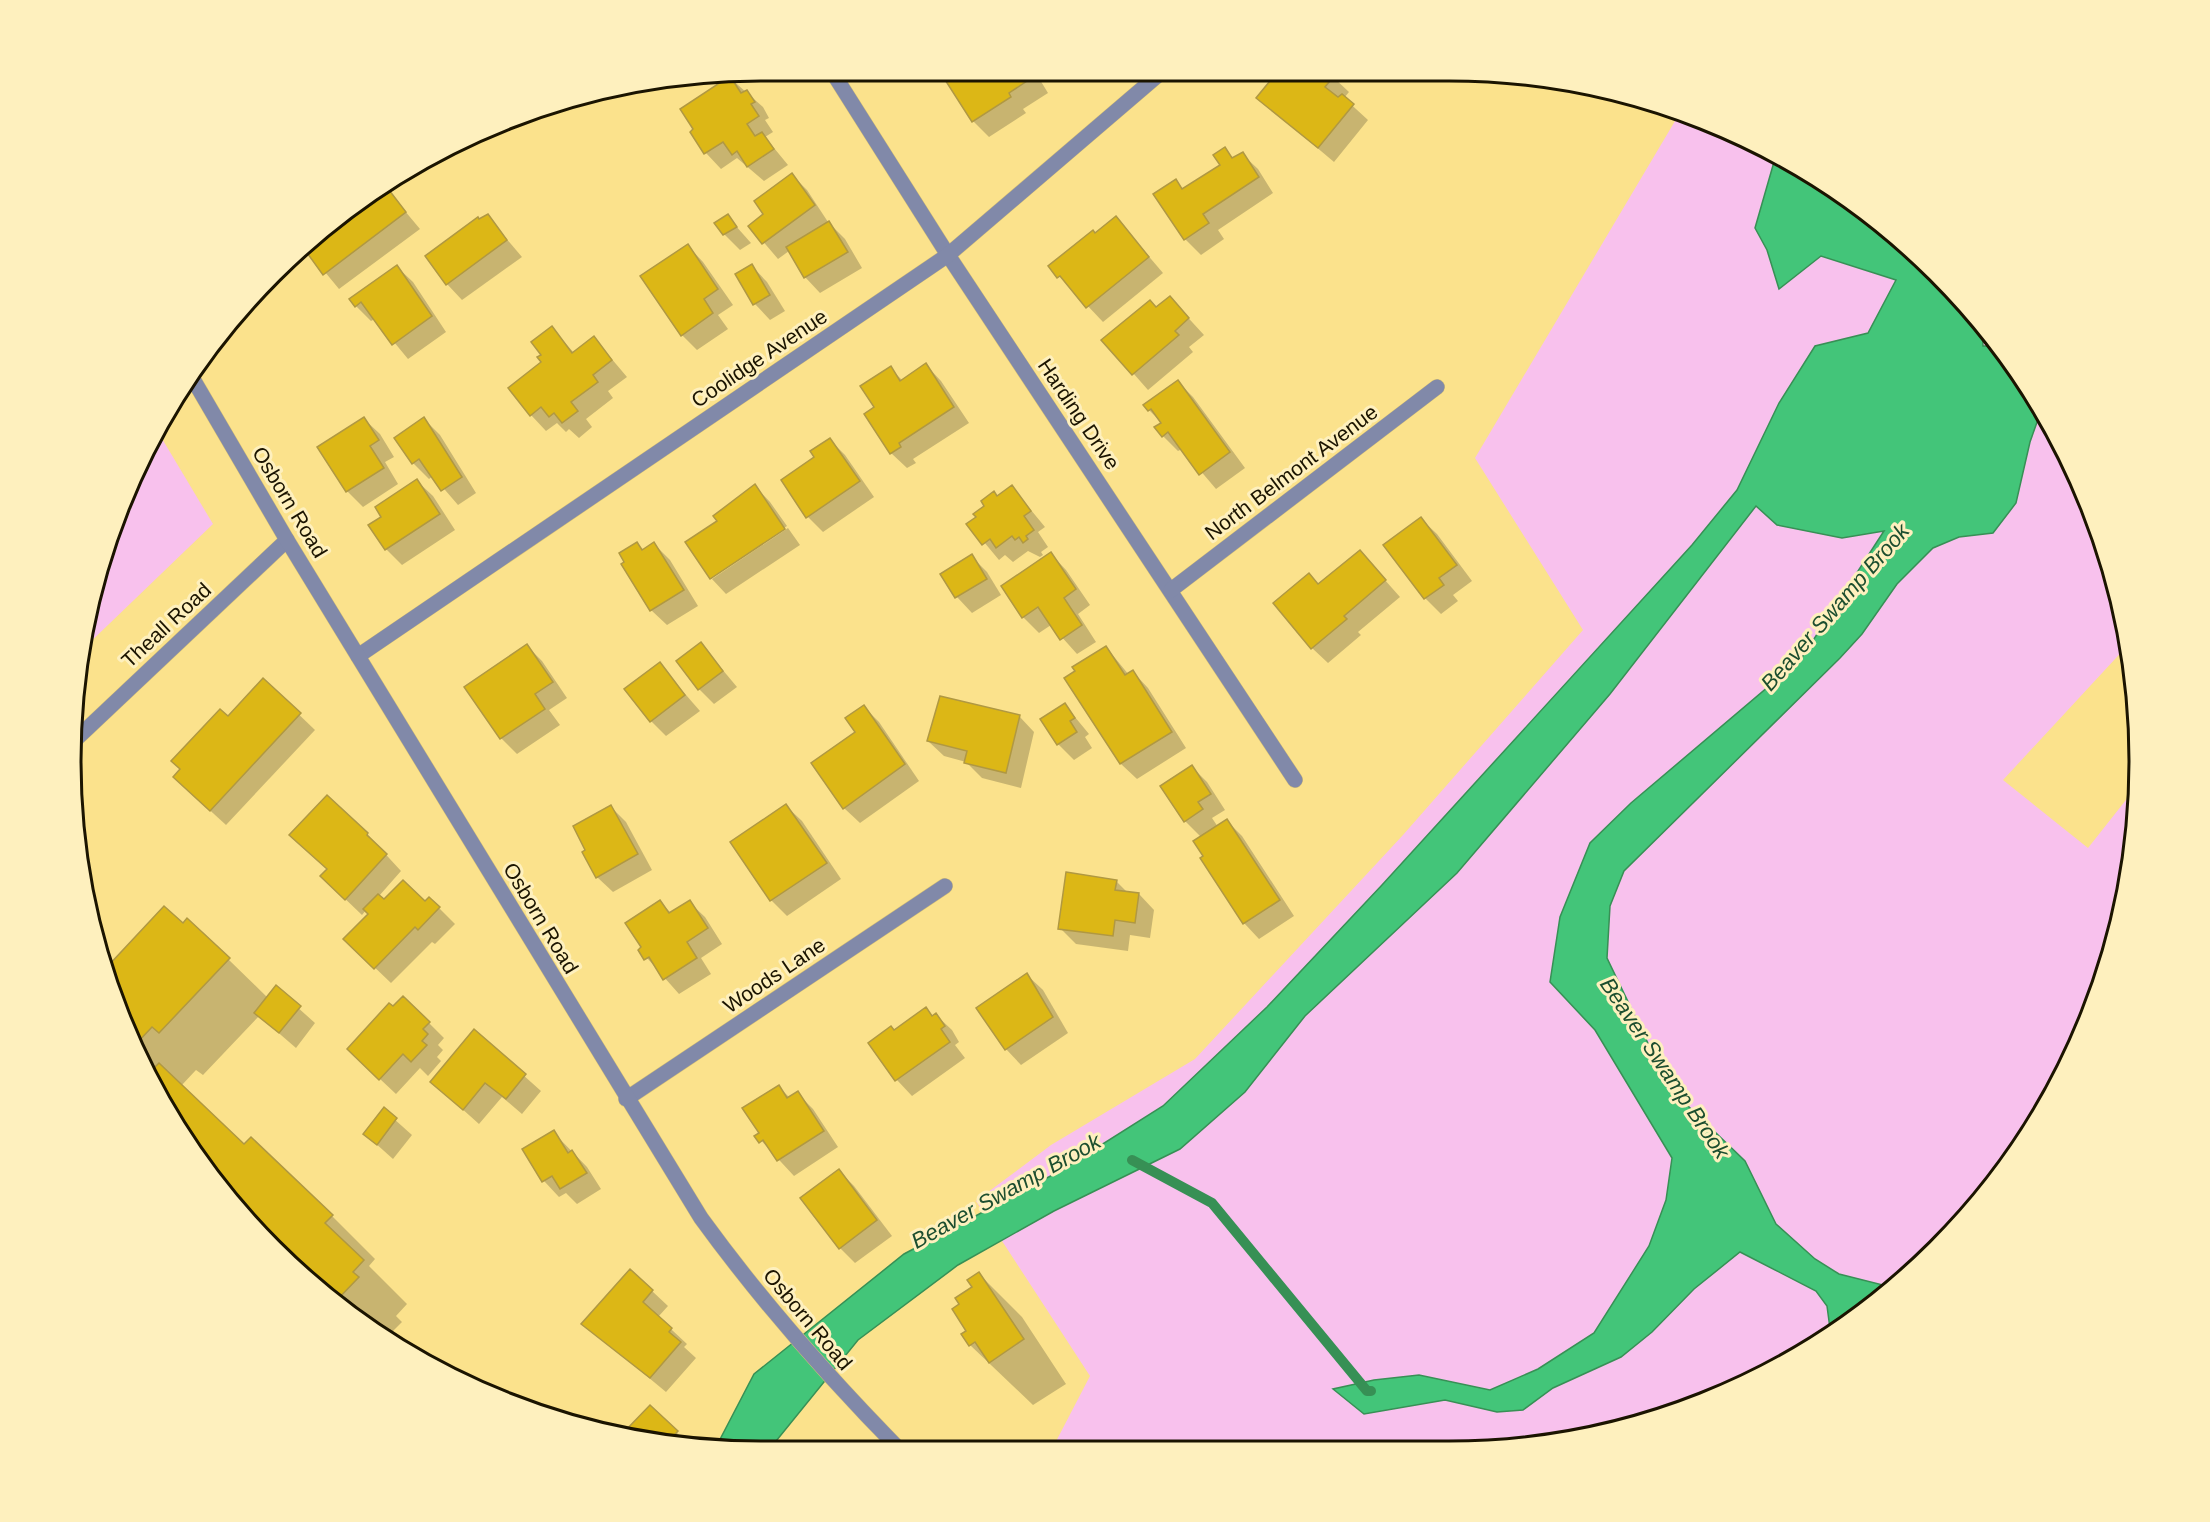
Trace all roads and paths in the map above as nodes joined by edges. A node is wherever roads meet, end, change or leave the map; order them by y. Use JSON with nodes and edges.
{"nodes":[{"id":1,"x":838,"y":81,"type":"edge"},
{"id":2,"x":1151,"y":81,"type":"edge"},
{"id":3,"x":948,"y":255,"type":"junction"},
{"id":4,"x":196,"y":384,"type":"edge"},
{"id":5,"x":1437,"y":387,"type":"dead end"},
{"id":6,"x":287,"y":540,"type":"junction"},
{"id":7,"x":1171,"y":590,"type":"junction"},
{"id":8,"x":358,"y":656,"type":"junction"},
{"id":9,"x":82,"y":734,"type":"edge"},
{"id":10,"x":1295,"y":780,"type":"dead end"},
{"id":11,"x":945,"y":886,"type":"dead end"},
{"id":12,"x":626,"y":1098,"type":"junction"},
{"id":13,"x":891,"y":1441,"type":"edge"}],
"edges":[{"from":1,"to":3,"type":"street","name":"Harding Drive"},
{"from":2,"to":3,"type":"street","name":"Coolidge Avenue"},
{"from":3,"to":7,"type":"street","name":"Harding Drive"},
{"from":3,"to":8,"type":"street","name":"Coolidge Avenue"},
{"from":4,"to":6,"type":"street","name":"Osborn Road"},
{"from":5,"to":7,"type":"street","name":"North Belmont Avenue"},
{"from":6,"to":8,"type":"street","name":"Osborn Road"},
{"from":6,"to":9,"type":"street","name":"Theall Road"},
{"from":7,"to":10,"type":"street","name":"Harding Drive"},
{"from":8,"to":12,"type":"street","name":"Osborn Road"},
{"from":11,"to":12,"type":"street","name":"Woods Lane"},
{"from":12,"to":13,"type":"street","name":"Osborn Road"}]}
